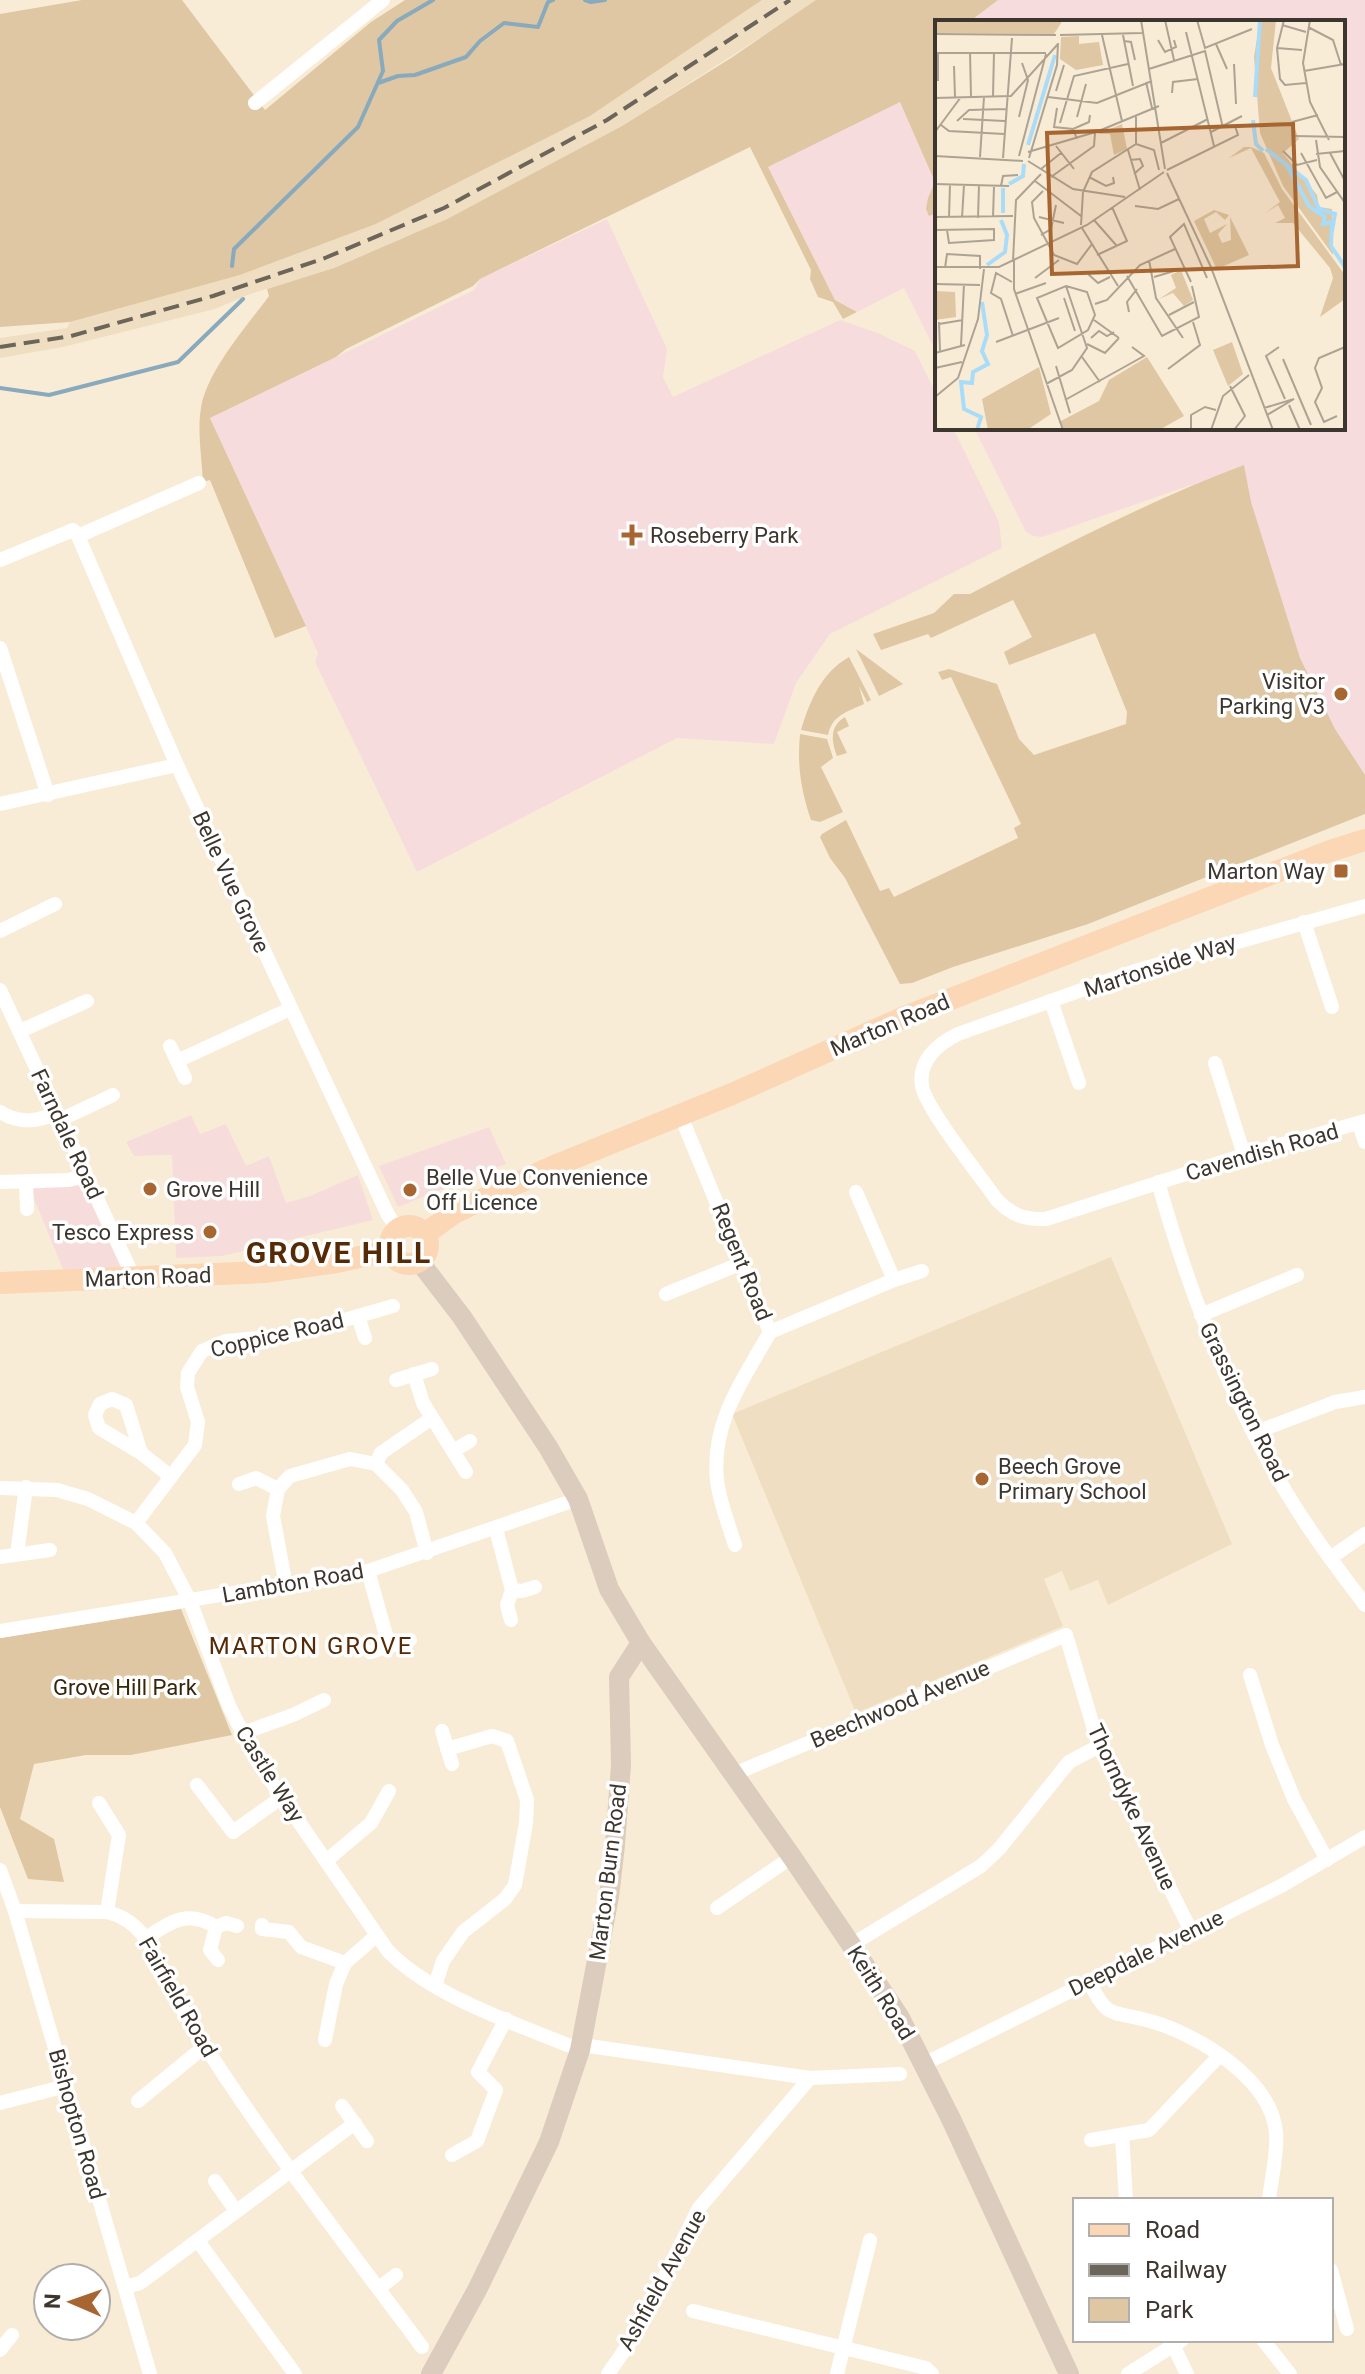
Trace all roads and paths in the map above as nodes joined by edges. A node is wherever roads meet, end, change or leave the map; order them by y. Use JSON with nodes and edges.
{"nodes":[{"id":1,"x":383,"y":0,"type":"edge"},
{"id":2,"x":255,"y":103,"type":"dead end"},
{"id":3,"x":199,"y":483,"type":"dead end"},
{"id":4,"x":76,"y":533,"type":"junction"},
{"id":5,"x":0,"y":560,"type":"edge"},
{"id":6,"x":0,"y":648,"type":"edge"},
{"id":7,"x":5,"y":680,"type":"edge"},
{"id":8,"x":177,"y":765,"type":"junction"},
{"id":9,"x":48,"y":795,"type":"junction"},
{"id":10,"x":0,"y":804,"type":"edge"},
{"id":11,"x":1365,"y":840,"type":"edge"},
{"id":12,"x":55,"y":904,"type":"dead end"},
{"id":13,"x":1365,"y":906,"type":"edge"},
{"id":14,"x":1304,"y":922,"type":"junction"},
{"id":15,"x":0,"y":931,"type":"edge"},
{"id":16,"x":0,"y":990,"type":"edge"},
{"id":17,"x":87,"y":1001,"type":"dead end"},
{"id":18,"x":1051,"y":1001,"type":"junction"},
{"id":19,"x":1332,"y":1007,"type":"dead end"},
{"id":20,"x":290,"y":1009,"type":"junction"},
{"id":21,"x":11,"y":1026,"type":"edge"},
{"id":22,"x":958,"y":1034,"type":"joint"},
{"id":23,"x":170,"y":1046,"type":"dead end"},
{"id":24,"x":177,"y":1061,"type":"junction"},
{"id":25,"x":1215,"y":1063,"type":"dead end"},
{"id":26,"x":185,"y":1078,"type":"dead end"},
{"id":27,"x":1079,"y":1083,"type":"dead end"},
{"id":28,"x":113,"y":1095,"type":"dead end"},
{"id":29,"x":0,"y":1112,"type":"edge"},
{"id":30,"x":680,"y":1114,"type":"junction"},
{"id":31,"x":59,"y":1116,"type":"junction"},
{"id":32,"x":1362,"y":1123,"type":"edge"},
{"id":33,"x":1365,"y":1142,"type":"edge"},
{"id":34,"x":1244,"y":1155,"type":"junction"},
{"id":35,"x":86,"y":1175,"type":"junction"},
{"id":36,"x":0,"y":1182,"type":"edge"},
{"id":37,"x":26,"y":1182,"type":"junction"},
{"id":38,"x":1158,"y":1182,"type":"junction"},
{"id":39,"x":856,"y":1192,"type":"dead end"},
{"id":40,"x":27,"y":1209,"type":"dead end"},
{"id":41,"x":425,"y":1234,"type":"junction"},
{"id":42,"x":394,"y":1239,"type":"junction"},
{"id":43,"x":419,"y":1261,"type":"junction"},
{"id":44,"x":742,"y":1263,"type":"junction"},
{"id":45,"x":922,"y":1271,"type":"dead end"},
{"id":46,"x":1297,"y":1275,"type":"dead end"},
{"id":47,"x":134,"y":1278,"type":"junction"},
{"id":48,"x":894,"y":1280,"type":"junction"},
{"id":49,"x":0,"y":1283,"type":"edge"},
{"id":50,"x":666,"y":1294,"type":"dead end"},
{"id":51,"x":393,"y":1306,"type":"dead end"},
{"id":52,"x":1201,"y":1315,"type":"junction"},
{"id":53,"x":358,"y":1316,"type":"junction"},
{"id":54,"x":770,"y":1332,"type":"junction"},
{"id":55,"x":365,"y":1338,"type":"dead end"},
{"id":56,"x":432,"y":1369,"type":"dead end"},
{"id":57,"x":414,"y":1374,"type":"junction"},
{"id":58,"x":396,"y":1380,"type":"dead end"},
{"id":59,"x":1365,"y":1397,"type":"edge"},
{"id":60,"x":432,"y":1418,"type":"junction"},
{"id":61,"x":1254,"y":1433,"type":"junction"},
{"id":62,"x":470,"y":1441,"type":"dead end"},
{"id":63,"x":453,"y":1451,"type":"junction"},
{"id":64,"x":141,"y":1453,"type":"dead end"},
{"id":65,"x":376,"y":1464,"type":"junction"},
{"id":66,"x":466,"y":1472,"type":"dead end"},
{"id":67,"x":170,"y":1476,"type":"junction"},
{"id":68,"x":239,"y":1484,"type":"dead end"},
{"id":69,"x":26,"y":1487,"type":"junction"},
{"id":70,"x":0,"y":1488,"type":"edge"},
{"id":71,"x":278,"y":1489,"type":"junction"},
{"id":72,"x":578,"y":1499,"type":"junction"},
{"id":73,"x":136,"y":1523,"type":"junction"},
{"id":74,"x":496,"y":1529,"type":"junction"},
{"id":75,"x":1365,"y":1534,"type":"edge"},
{"id":76,"x":735,"y":1545,"type":"dead end"},
{"id":77,"x":50,"y":1550,"type":"dead end"},
{"id":78,"x":427,"y":1553,"type":"junction"},
{"id":79,"x":17,"y":1554,"type":"junction"},
{"id":80,"x":0,"y":1557,"type":"edge"},
{"id":81,"x":1330,"y":1558,"type":"junction"},
{"id":82,"x":368,"y":1571,"type":"junction"},
{"id":83,"x":286,"y":1586,"type":"junction"},
{"id":84,"x":535,"y":1587,"type":"dead end"},
{"id":85,"x":512,"y":1590,"type":"junction"},
{"id":86,"x":190,"y":1601,"type":"junction"},
{"id":87,"x":1365,"y":1605,"type":"edge"},
{"id":88,"x":511,"y":1620,"type":"dead end"},
{"id":89,"x":0,"y":1631,"type":"edge"},
{"id":90,"x":1066,"y":1635,"type":"joint"},
{"id":91,"x":410,"y":1640,"type":"dead end"},
{"id":92,"x":641,"y":1643,"type":"junction"},
{"id":93,"x":389,"y":1646,"type":"junction"},
{"id":94,"x":370,"y":1652,"type":"dead end"},
{"id":95,"x":1250,"y":1675,"type":"dead end"},
{"id":96,"x":324,"y":1700,"type":"dead end"},
{"id":97,"x":442,"y":1731,"type":"dead end"},
{"id":98,"x":243,"y":1733,"type":"junction"},
{"id":99,"x":1099,"y":1746,"type":"junction"},
{"id":100,"x":734,"y":1774,"type":"junction"},
{"id":101,"x":197,"y":1785,"type":"dead end"},
{"id":102,"x":389,"y":1791,"type":"dead end"},
{"id":103,"x":282,"y":1797,"type":"junction"},
{"id":104,"x":99,"y":1803,"type":"dead end"},
{"id":105,"x":1365,"y":1837,"type":"edge"},
{"id":106,"x":792,"y":1857,"type":"junction"},
{"id":107,"x":1327,"y":1860,"type":"junction"},
{"id":108,"x":326,"y":1861,"type":"junction"},
{"id":109,"x":1,"y":1873,"type":"edge"},
{"id":110,"x":717,"y":1908,"type":"dead end"},
{"id":111,"x":15,"y":1911,"type":"junction"},
{"id":112,"x":107,"y":1912,"type":"junction"},
{"id":113,"x":262,"y":1925,"type":"dead end"},
{"id":114,"x":237,"y":1926,"type":"dead end"},
{"id":115,"x":216,"y":1927,"type":"junction"},
{"id":116,"x":1191,"y":1931,"type":"junction"},
{"id":117,"x":376,"y":1936,"type":"junction"},
{"id":118,"x":146,"y":1938,"type":"junction"},
{"id":119,"x":851,"y":1945,"type":"junction"},
{"id":120,"x":218,"y":1960,"type":"dead end"},
{"id":121,"x":345,"y":1963,"type":"junction"},
{"id":122,"x":1089,"y":1981,"type":"junction"},
{"id":123,"x":435,"y":1986,"type":"junction"},
{"id":124,"x":506,"y":2019,"type":"junction"},
{"id":125,"x":325,"y":2040,"type":"dead end"},
{"id":126,"x":205,"y":2046,"type":"junction"},
{"id":127,"x":581,"y":2047,"type":"junction"},
{"id":128,"x":1219,"y":2056,"type":"junction"},
{"id":129,"x":924,"y":2064,"type":"junction"},
{"id":130,"x":900,"y":2074,"type":"dead end"},
{"id":131,"x":810,"y":2078,"type":"junction"},
{"id":132,"x":66,"y":2086,"type":"junction"},
{"id":133,"x":138,"y":2101,"type":"dead end"},
{"id":134,"x":0,"y":2103,"type":"edge"},
{"id":135,"x":342,"y":2106,"type":"dead end"},
{"id":136,"x":355,"y":2123,"type":"junction"},
{"id":137,"x":1122,"y":2135,"type":"junction"},
{"id":138,"x":1091,"y":2140,"type":"dead end"},
{"id":139,"x":367,"y":2141,"type":"dead end"},
{"id":140,"x":452,"y":2155,"type":"dead end"},
{"id":141,"x":291,"y":2170,"type":"junction"},
{"id":142,"x":215,"y":2181,"type":"dead end"},
{"id":143,"x":1126,"y":2198,"type":"edge"},
{"id":144,"x":1269,"y":2198,"type":"edge"},
{"id":145,"x":236,"y":2211,"type":"junction"},
{"id":146,"x":870,"y":2240,"type":"dead end"},
{"id":147,"x":198,"y":2241,"type":"junction"},
{"id":148,"x":396,"y":2275,"type":"dead end"},
{"id":149,"x":1333,"y":2277,"type":"edge"},
{"id":150,"x":125,"y":2287,"type":"junction"},
{"id":151,"x":379,"y":2288,"type":"junction"},
{"id":152,"x":693,"y":2311,"type":"dead end"},
{"id":153,"x":1347,"y":2329,"type":"dead end"},
{"id":154,"x":12,"y":2335,"type":"dead end"},
{"id":155,"x":1265,"y":2342,"type":"edge"},
{"id":156,"x":1178,"y":2344,"type":"edge"},
{"id":157,"x":422,"y":2347,"type":"dead end"},
{"id":158,"x":843,"y":2348,"type":"junction"},
{"id":159,"x":4,"y":2354,"type":"edge"},
{"id":160,"x":150,"y":2374,"type":"edge"},
{"id":161,"x":295,"y":2374,"type":"edge"},
{"id":162,"x":431,"y":2374,"type":"edge"},
{"id":163,"x":608,"y":2374,"type":"edge"},
{"id":164,"x":837,"y":2374,"type":"edge"},
{"id":165,"x":932,"y":2374,"type":"edge"},
{"id":166,"x":1069,"y":2374,"type":"edge"},
{"id":167,"x":1128,"y":2374,"type":"edge"},
{"id":168,"x":1187,"y":2374,"type":"edge"},
{"id":169,"x":1290,"y":2374,"type":"edge"}],
"edges":[{"from":1,"to":2,"type":"street"},
{"from":3,"to":4,"type":"street"},
{"from":4,"to":5,"type":"street"},
{"from":4,"to":8,"type":"street","name":"Belle Vue Grove"},
{"from":6,"to":7,"type":"street"},
{"from":7,"to":9,"type":"street"},
{"from":8,"to":9,"type":"street"},
{"from":8,"to":20,"type":"street","name":"Belle Vue Grove"},
{"from":9,"to":10,"type":"street"},
{"from":11,"to":30,"type":"main road","name":"Marton Road"},
{"from":12,"to":15,"type":"street"},
{"from":13,"to":14,"type":"street","name":"Martonside Way"},
{"from":14,"to":18,"type":"street","name":"Martonside Way"},
{"from":14,"to":19,"type":"street"},
{"from":16,"to":21,"type":"street","name":"Farndale Road"},
{"from":17,"to":21,"type":"street"},
{"from":18,"to":22,"type":"street","name":"Martonside Way"},
{"from":18,"to":27,"type":"street"},
{"from":20,"to":24,"type":"street"},
{"from":20,"to":42,"type":"street","name":"Belle Vue Grove"},
{"from":21,"to":31,"type":"street","name":"Farndale Road"},
{"from":22,"to":38,"type":"street","name":"Cavendish Road"},
{"from":23,"to":24,"type":"street"},
{"from":24,"to":26,"type":"street"},
{"from":25,"to":34,"type":"street"},
{"from":28,"to":31,"type":"street"},
{"from":29,"to":31,"type":"street"},
{"from":30,"to":41,"type":"main road","name":"Marton Road"},
{"from":30,"to":44,"type":"street","name":"Regent Road"},
{"from":31,"to":35,"type":"street","name":"Farndale Road"},
{"from":32,"to":33,"type":"street"},
{"from":32,"to":34,"type":"street","name":"Cavendish Road"},
{"from":34,"to":38,"type":"street","name":"Cavendish Road"},
{"from":35,"to":37,"type":"street"},
{"from":35,"to":47,"type":"street","name":"Farndale Road"},
{"from":36,"to":37,"type":"street"},
{"from":37,"to":40,"type":"street"},
{"from":38,"to":52,"type":"street","name":"Grassington Road"},
{"from":39,"to":48,"type":"street"},
{"from":41,"to":42,"type":"main road"},
{"from":41,"to":43,"type":"main road"},
{"from":42,"to":43,"type":"main road"},
{"from":42,"to":47,"type":"main road","name":"Marton Road"},
{"from":43,"to":72,"type":"street"},
{"from":44,"to":50,"type":"street"},
{"from":44,"to":54,"type":"street","name":"Regent Road"},
{"from":45,"to":48,"type":"street"},
{"from":46,"to":52,"type":"street"},
{"from":47,"to":49,"type":"main road","name":"Marton Road"},
{"from":48,"to":54,"type":"street"},
{"from":51,"to":53,"type":"street","name":"Coppice Road"},
{"from":52,"to":61,"type":"street","name":"Grassington Road"},
{"from":53,"to":55,"type":"street","name":"Coppice Road"},
{"from":53,"to":67,"type":"street","name":"Coppice Road"},
{"from":54,"to":76,"type":"street","name":"Regent Road"},
{"from":56,"to":57,"type":"street"},
{"from":57,"to":58,"type":"street"},
{"from":57,"to":60,"type":"street"},
{"from":59,"to":61,"type":"street"},
{"from":60,"to":63,"type":"street"},
{"from":60,"to":65,"type":"street"},
{"from":61,"to":81,"type":"street","name":"Grassington Road"},
{"from":62,"to":63,"type":"street"},
{"from":63,"to":66,"type":"street"},
{"from":64,"to":67,"type":"street"},
{"from":65,"to":71,"type":"street"},
{"from":65,"to":78,"type":"street"},
{"from":67,"to":73,"type":"street","name":"Coppice Road"},
{"from":68,"to":71,"type":"street"},
{"from":69,"to":70,"type":"street","name":"Castle Way"},
{"from":69,"to":73,"type":"street","name":"Castle Way"},
{"from":69,"to":79,"type":"street"},
{"from":71,"to":83,"type":"street"},
{"from":72,"to":74,"type":"street","name":"Lambton Road"},
{"from":72,"to":92,"type":"street"},
{"from":73,"to":86,"type":"street","name":"Castle Way"},
{"from":74,"to":78,"type":"street","name":"Lambton Road"},
{"from":74,"to":85,"type":"street"},
{"from":75,"to":81,"type":"street"},
{"from":77,"to":79,"type":"street"},
{"from":78,"to":82,"type":"street","name":"Lambton Road"},
{"from":79,"to":80,"type":"street"},
{"from":81,"to":87,"type":"street","name":"Grassington Road"},
{"from":82,"to":83,"type":"street","name":"Lambton Road"},
{"from":82,"to":93,"type":"street"},
{"from":83,"to":86,"type":"street","name":"Lambton Road"},
{"from":84,"to":85,"type":"street"},
{"from":85,"to":88,"type":"street"},
{"from":86,"to":89,"type":"street","name":"Lambton Road"},
{"from":86,"to":98,"type":"street","name":"Castle Way"},
{"from":90,"to":99,"type":"street","name":"Thorndyke Avenue"},
{"from":90,"to":100,"type":"street","name":"Beechwood Avenue"},
{"from":91,"to":93,"type":"street"},
{"from":92,"to":100,"type":"street","name":"Keith Road"},
{"from":92,"to":127,"type":"street","name":"Marton Burn Road"},
{"from":93,"to":94,"type":"street"},
{"from":95,"to":107,"type":"street"},
{"from":96,"to":98,"type":"street"},
{"from":97,"to":123,"type":"street"},
{"from":98,"to":103,"type":"street","name":"Castle Way"},
{"from":99,"to":116,"type":"street","name":"Thorndyke Avenue"},
{"from":99,"to":119,"type":"street"},
{"from":100,"to":106,"type":"street","name":"Keith Road"},
{"from":101,"to":103,"type":"street"},
{"from":102,"to":108,"type":"street"},
{"from":103,"to":108,"type":"street","name":"Castle Way"},
{"from":104,"to":112,"type":"street"},
{"from":105,"to":107,"type":"street","name":"Deepdale Avenue"},
{"from":106,"to":110,"type":"street"},
{"from":106,"to":119,"type":"street","name":"Keith Road"},
{"from":107,"to":116,"type":"street","name":"Deepdale Avenue"},
{"from":108,"to":117,"type":"street","name":"Castle Way"},
{"from":109,"to":111,"type":"street","name":"Bishopton Road"},
{"from":111,"to":112,"type":"street","name":"Fairfield Road"},
{"from":111,"to":132,"type":"street","name":"Bishopton Road"},
{"from":112,"to":118,"type":"street","name":"Fairfield Road"},
{"from":113,"to":121,"type":"street"},
{"from":114,"to":115,"type":"street"},
{"from":115,"to":118,"type":"street"},
{"from":115,"to":120,"type":"street"},
{"from":116,"to":122,"type":"street","name":"Deepdale Avenue"},
{"from":117,"to":121,"type":"street"},
{"from":117,"to":123,"type":"street","name":"Castle Way"},
{"from":118,"to":126,"type":"street","name":"Fairfield Road"},
{"from":119,"to":129,"type":"street","name":"Keith Road"},
{"from":121,"to":125,"type":"street"},
{"from":122,"to":128,"type":"street"},
{"from":122,"to":129,"type":"street","name":"Deepdale Avenue"},
{"from":123,"to":124,"type":"street","name":"Castle Way"},
{"from":124,"to":127,"type":"street","name":"Castle Way"},
{"from":124,"to":140,"type":"street"},
{"from":126,"to":133,"type":"street"},
{"from":126,"to":141,"type":"street","name":"Fairfield Road"},
{"from":127,"to":131,"type":"street"},
{"from":127,"to":162,"type":"street","name":"Marton Burn Road"},
{"from":128,"to":137,"type":"street"},
{"from":128,"to":144,"type":"street"},
{"from":129,"to":166,"type":"street","name":"Keith Road"},
{"from":130,"to":131,"type":"street"},
{"from":131,"to":163,"type":"street","name":"Ashfield Avenue"},
{"from":132,"to":134,"type":"street"},
{"from":132,"to":150,"type":"street","name":"Bishopton Road"},
{"from":135,"to":136,"type":"street"},
{"from":136,"to":139,"type":"street"},
{"from":136,"to":141,"type":"street"},
{"from":137,"to":138,"type":"street"},
{"from":137,"to":143,"type":"street"},
{"from":141,"to":145,"type":"street"},
{"from":141,"to":151,"type":"street","name":"Fairfield Road"},
{"from":142,"to":145,"type":"street"},
{"from":145,"to":147,"type":"street"},
{"from":146,"to":158,"type":"street"},
{"from":147,"to":150,"type":"street"},
{"from":147,"to":161,"type":"street"},
{"from":148,"to":151,"type":"street"},
{"from":149,"to":153,"type":"street"},
{"from":150,"to":160,"type":"street","name":"Bishopton Road"},
{"from":151,"to":157,"type":"street","name":"Fairfield Road"},
{"from":152,"to":158,"type":"street"},
{"from":154,"to":159,"type":"street"},
{"from":155,"to":169,"type":"street"},
{"from":156,"to":167,"type":"street"},
{"from":156,"to":168,"type":"street"},
{"from":158,"to":164,"type":"street"},
{"from":158,"to":165,"type":"street"}]}
